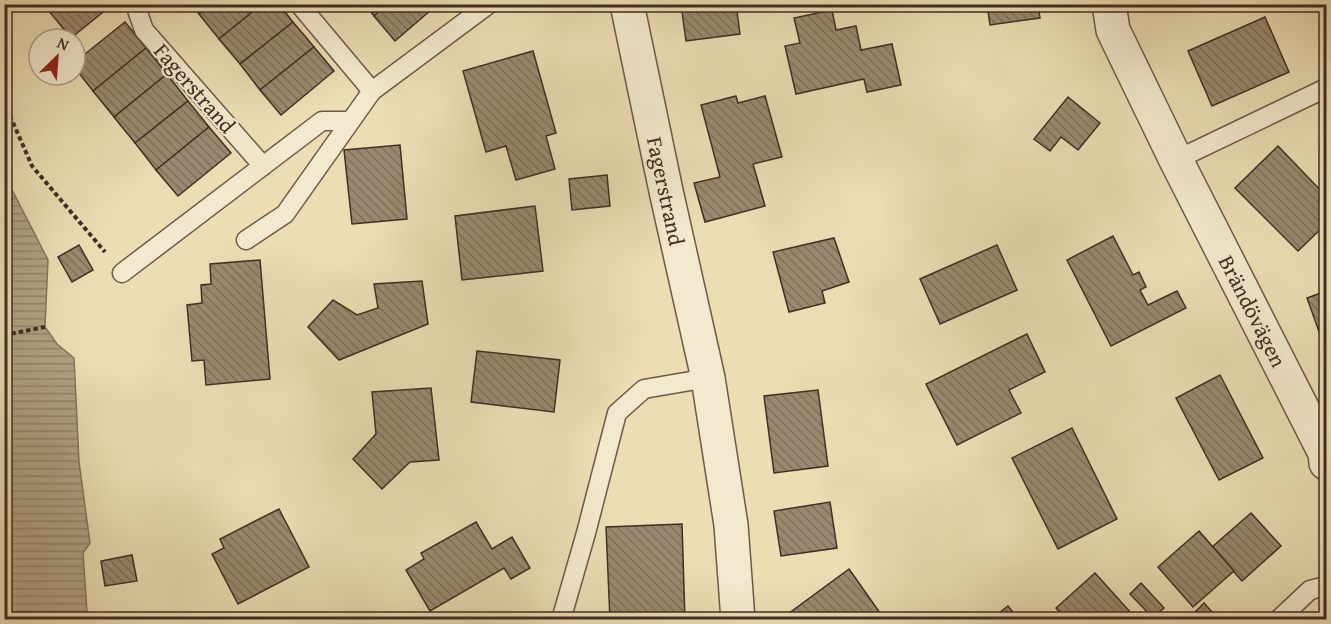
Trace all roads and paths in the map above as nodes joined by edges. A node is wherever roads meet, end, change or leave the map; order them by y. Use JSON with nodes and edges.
{"nodes":[{"id":1,"x":135,"y":4,"type":"edge"},
{"id":2,"x":299,"y":4,"type":"edge"},
{"id":3,"x":627,"y":4,"type":"edge"},
{"id":4,"x":1110,"y":4,"type":"edge"},
{"id":5,"x":482,"y":7,"type":"edge"},
{"id":6,"x":1326,"y":88,"type":"edge"},
{"id":7,"x":372,"y":91,"type":"junction"},
{"id":8,"x":4,"y":102,"type":"edge"},
{"id":9,"x":349,"y":121,"type":"junction"},
{"id":10,"x":1176,"y":160,"type":"junction"},
{"id":11,"x":263,"y":166,"type":"junction"},
{"id":12,"x":246,"y":240,"type":"dead end"},
{"id":13,"x":122,"y":273,"type":"joint"},
{"id":14,"x":45,"y":327,"type":"dead end"},
{"id":15,"x":4,"y":335,"type":"edge"},
{"id":16,"x":708,"y":378,"type":"junction"},
{"id":17,"x":1326,"y":463,"type":"edge"},
{"id":18,"x":1326,"y":586,"type":"edge"},
{"id":19,"x":561,"y":620,"type":"edge"},
{"id":20,"x":738,"y":620,"type":"edge"},
{"id":21,"x":1278,"y":620,"type":"edge"}],
"edges":[{"from":1,"to":11,"type":"lane","name":"Fagerstrand"},
{"from":2,"to":7,"type":"lane"},
{"from":3,"to":16,"type":"street","name":"Fagerstrand"},
{"from":4,"to":10,"type":"street","name":"Brändövägen"},
{"from":5,"to":7,"type":"lane"},
{"from":6,"to":10,"type":"lane"},
{"from":7,"to":9,"type":"lane"},
{"from":8,"to":13,"type":"path"},
{"from":9,"to":11,"type":"lane"},
{"from":9,"to":12,"type":"lane"},
{"from":10,"to":17,"type":"street","name":"Brändövägen"},
{"from":11,"to":13,"type":"lane"},
{"from":14,"to":15,"type":"path"},
{"from":16,"to":19,"type":"lane"},
{"from":16,"to":20,"type":"street","name":"Fagerstrand"},
{"from":18,"to":21,"type":"lane"}]}
